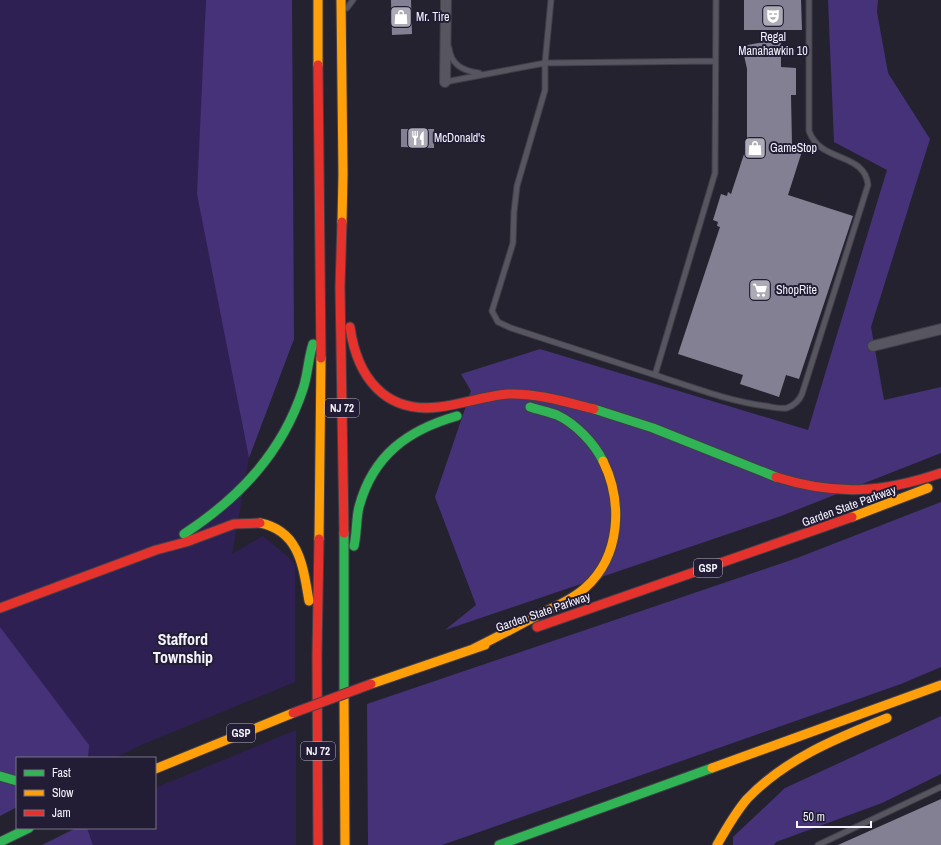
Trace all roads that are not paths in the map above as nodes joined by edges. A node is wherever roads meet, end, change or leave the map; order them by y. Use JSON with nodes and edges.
{"nodes":[{"id":1,"x":318,"y":0,"type":"edge"},
{"id":2,"x":341,"y":0,"type":"edge"},
{"id":3,"x":353,"y":0,"type":"edge"},
{"id":4,"x":446,"y":0,"type":"edge"},
{"id":5,"x":551,"y":0,"type":"edge"},
{"id":6,"x":716,"y":0,"type":"edge"},
{"id":7,"x":809,"y":0,"type":"edge"},
{"id":8,"x":341,"y":18,"type":"junction"},
{"id":9,"x":447,"y":24,"type":"junction"},
{"id":10,"x":715,"y":61,"type":"junction"},
{"id":11,"x":545,"y":63,"type":"junction"},
{"id":12,"x":484,"y":74,"type":"junction"},
{"id":13,"x":445,"y":82,"type":"joint"},
{"id":14,"x":342,"y":224,"type":"junction"},
{"id":15,"x":321,"y":318,"type":"junction"},
{"id":16,"x":941,"y":329,"type":"edge"},
{"id":17,"x":873,"y":346,"type":"dead end"},
{"id":18,"x":655,"y":375,"type":"junction"},
{"id":19,"x":519,"y":406,"type":"dead end"},
{"id":20,"x":468,"y":413,"type":"dead end"},
{"id":21,"x":941,"y":473,"type":"edge"},
{"id":22,"x":934,"y":486,"type":"dead end"},
{"id":23,"x":156,"y":550,"type":"junction"},
{"id":24,"x":344,"y":593,"type":"junction"},
{"id":25,"x":0,"y":608,"type":"edge"},
{"id":26,"x":473,"y":649,"type":"junction"},
{"id":27,"x":317,"y":656,"type":"junction"},
{"id":28,"x":941,"y":686,"type":"edge"},
{"id":29,"x":189,"y":754,"type":"junction"},
{"id":30,"x":156,"y":762,"type":"edge"},
{"id":31,"x":156,"y":769,"type":"edge"},
{"id":32,"x":0,"y":776,"type":"edge"},
{"id":33,"x":16,"y":781,"type":"edge"},
{"id":34,"x":941,"y":787,"type":"edge"},
{"id":35,"x":26,"y":829,"type":"edge"},
{"id":36,"x":0,"y":842,"type":"edge"},
{"id":37,"x":318,"y":845,"type":"edge"},
{"id":38,"x":345,"y":845,"type":"edge"},
{"id":39,"x":499,"y":845,"type":"edge"},
{"id":40,"x":717,"y":845,"type":"edge"},
{"id":41,"x":818,"y":845,"type":"edge"}],
"edges":[{"from":1,"to":15,"type":"highway","number":"NJ 72"},
{"from":2,"to":8,"type":"highway","number":"NJ 72"},
{"from":3,"to":8,"type":"lane"},
{"from":4,"to":9,"type":"street"},
{"from":5,"to":11,"type":"lane"},
{"from":6,"to":10,"type":"lane"},
{"from":7,"to":18,"type":"lane"},
{"from":8,"to":14,"type":"highway","number":"NJ 72"},
{"from":9,"to":12,"type":"lane"},
{"from":9,"to":13,"type":"street"},
{"from":10,"to":11,"type":"lane"},
{"from":10,"to":18,"type":"lane"},
{"from":11,"to":12,"type":"lane"},
{"from":11,"to":18,"type":"lane"},
{"from":12,"to":13,"type":"lane"},
{"from":14,"to":21,"type":"highway"},
{"from":14,"to":24,"type":"highway","number":"NJ 72"},
{"from":15,"to":23,"type":"highway"},
{"from":15,"to":27,"type":"highway","number":"NJ 72"},
{"from":16,"to":17,"type":"street"},
{"from":19,"to":26,"type":"highway"},
{"from":20,"to":24,"type":"highway"},
{"from":22,"to":26,"type":"highway","name":"Garden State Parkway","number":"GSP"},
{"from":23,"to":25,"type":"highway"},
{"from":23,"to":27,"type":"highway"},
{"from":24,"to":38,"type":"highway","number":"NJ 72"},
{"from":26,"to":29,"type":"highway","name":"Garden State Parkway","number":"GSP","bridge":true},
{"from":27,"to":37,"type":"highway","number":"NJ 72"},
{"from":28,"to":39,"type":"highway"},
{"from":28,"to":40,"type":"highway"},
{"from":29,"to":30,"type":"highway"},
{"from":29,"to":31,"type":"highway","name":"Garden State Parkway","number":"GSP"},
{"from":32,"to":33,"type":"highway"},
{"from":34,"to":41,"type":"lane"},
{"from":35,"to":36,"type":"highway"}]}
